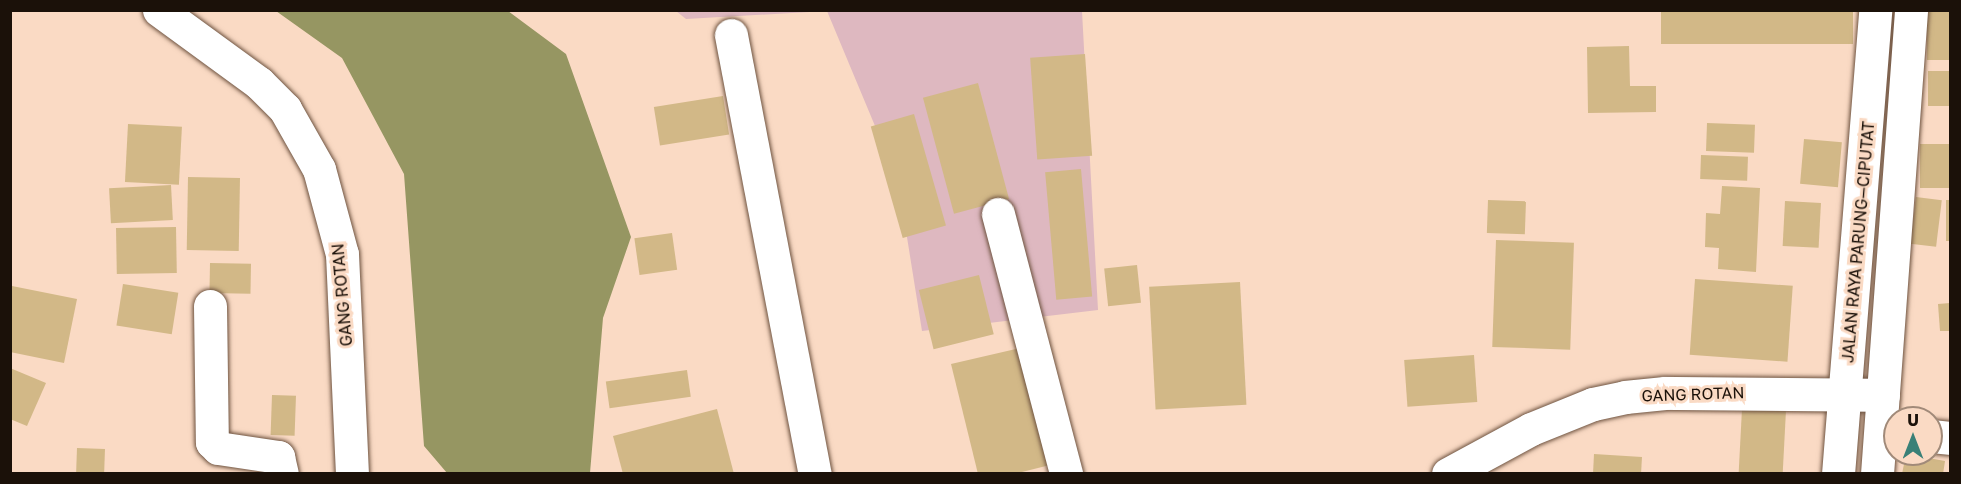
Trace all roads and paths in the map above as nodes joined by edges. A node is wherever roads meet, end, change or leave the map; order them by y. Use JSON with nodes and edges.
{"nodes":[{"id":1,"x":159,"y":10,"type":"edge"},
{"id":2,"x":1875,"y":10,"type":"edge"},
{"id":3,"x":1911,"y":10,"type":"edge"},
{"id":4,"x":730,"y":35,"type":"dead end"},
{"id":5,"x":998,"y":214,"type":"dead end"},
{"id":6,"x":210,"y":306,"type":"dead end"},
{"id":7,"x":1845,"y":394,"type":"junction"},
{"id":8,"x":1883,"y":395,"type":"junction"},
{"id":9,"x":1884,"y":406,"type":"edge"},
{"id":10,"x":1883,"y":453,"type":"edge"},
{"id":11,"x":282,"y":474,"type":"edge"},
{"id":12,"x":352,"y":474,"type":"edge"},
{"id":13,"x":815,"y":474,"type":"edge"},
{"id":14,"x":1066,"y":474,"type":"edge"},
{"id":15,"x":1448,"y":474,"type":"edge"},
{"id":16,"x":1838,"y":474,"type":"edge"},
{"id":17,"x":1878,"y":474,"type":"edge"}],
"edges":[{"from":1,"to":12,"type":"main road","name":"GANG ROTAN"},
{"from":2,"to":7,"type":"main road","name":"JALAN RAYA PARUNG—CIPUTAT"},
{"from":3,"to":8,"type":"main road"},
{"from":4,"to":13,"type":"main road"},
{"from":5,"to":14,"type":"main road"},
{"from":6,"to":11,"type":"main road"},
{"from":7,"to":8,"type":"main road","name":"GANG ROTAN"},
{"from":7,"to":15,"type":"main road","name":"GANG ROTAN"},
{"from":7,"to":16,"type":"main road","name":"JALAN RAYA PARUNG—CIPUTAT"},
{"from":8,"to":9,"type":"main road"},
{"from":10,"to":17,"type":"main road"}]}
